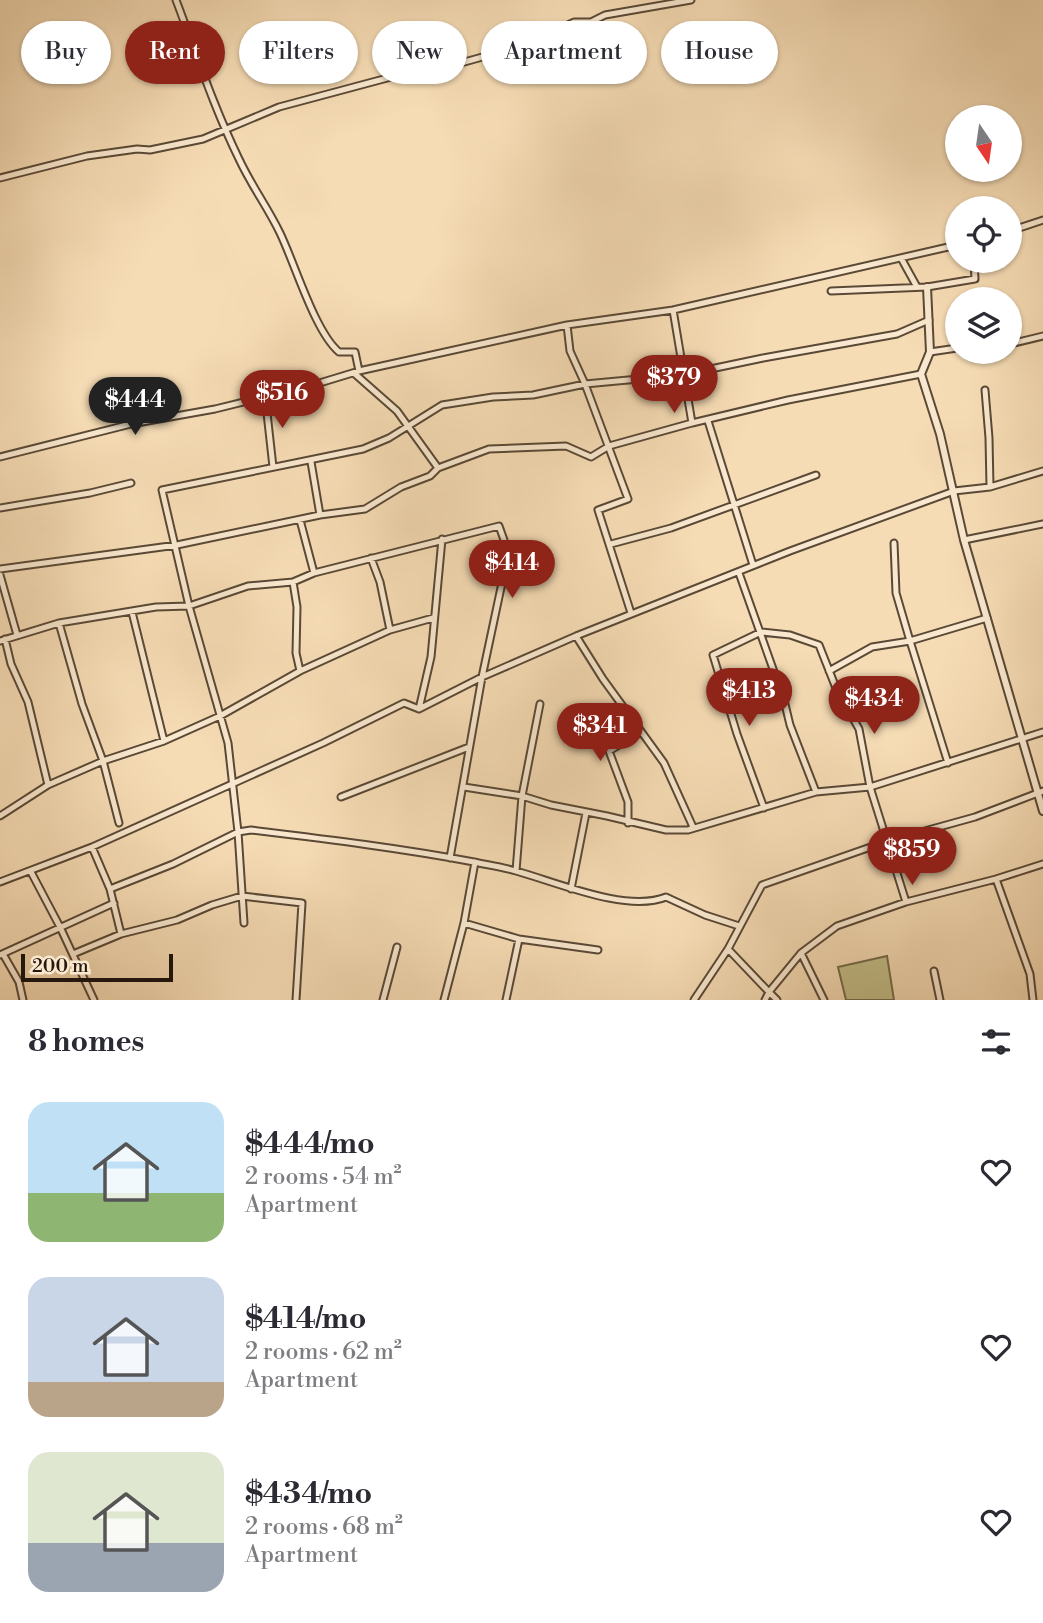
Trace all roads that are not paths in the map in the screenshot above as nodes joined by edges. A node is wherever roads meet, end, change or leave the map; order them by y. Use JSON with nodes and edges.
{"nodes":[{"id":1,"x":176,"y":0,"type":"edge"},
{"id":2,"x":691,"y":0,"type":"edge"},
{"id":3,"x":224,"y":128,"type":"junction"},
{"id":4,"x":0,"y":178,"type":"edge"},
{"id":5,"x":1043,"y":220,"type":"edge"},
{"id":6,"x":1022,"y":227,"type":"edge"},
{"id":7,"x":945,"y":248,"type":"edge"},
{"id":8,"x":901,"y":258,"type":"junction"},
{"id":9,"x":975,"y":273,"type":"edge"},
{"id":10,"x":917,"y":287,"type":"junction"},
{"id":11,"x":927,"y":287,"type":"junction"},
{"id":12,"x":831,"y":290,"type":"dead end"},
{"id":13,"x":673,"y":310,"type":"junction"},
{"id":14,"x":929,"y":320,"type":"junction"},
{"id":15,"x":567,"y":325,"type":"junction"},
{"id":16,"x":1043,"y":336,"type":"edge"},
{"id":17,"x":1022,"y":341,"type":"edge"},
{"id":18,"x":945,"y":350,"type":"edge"},
{"id":19,"x":930,"y":352,"type":"junction"},
{"id":20,"x":357,"y":373,"type":"junction"},
{"id":21,"x":921,"y":374,"type":"junction"},
{"id":22,"x":682,"y":375,"type":"junction"},
{"id":23,"x":585,"y":384,"type":"junction"},
{"id":24,"x":985,"y":390,"type":"dead end"},
{"id":25,"x":265,"y":395,"type":"junction"},
{"id":26,"x":708,"y":421,"type":"junction"},
{"id":27,"x":692,"y":424,"type":"junction"},
{"id":28,"x":406,"y":425,"type":"junction"},
{"id":29,"x":609,"y":446,"type":"junction"},
{"id":30,"x":0,"y":457,"type":"edge"},
{"id":31,"x":311,"y":462,"type":"junction"},
{"id":32,"x":273,"y":467,"type":"junction"},
{"id":33,"x":438,"y":468,"type":"junction"},
{"id":34,"x":1043,"y":471,"type":"edge"},
{"id":35,"x":816,"y":475,"type":"dead end"},
{"id":36,"x":131,"y":483,"type":"dead end"},
{"id":37,"x":990,"y":487,"type":"junction"},
{"id":38,"x":954,"y":491,"type":"junction"},
{"id":39,"x":735,"y":504,"type":"junction"},
{"id":40,"x":0,"y":508,"type":"edge"},
{"id":41,"x":320,"y":515,"type":"junction"},
{"id":42,"x":300,"y":520,"type":"junction"},
{"id":43,"x":1043,"y":524,"type":"edge"},
{"id":44,"x":442,"y":539,"type":"junction"},
{"id":45,"x":964,"y":540,"type":"junction"},
{"id":46,"x":894,"y":543,"type":"dead end"},
{"id":47,"x":611,"y":544,"type":"junction"},
{"id":48,"x":177,"y":545,"type":"junction"},
{"id":49,"x":371,"y":558,"type":"junction"},
{"id":50,"x":753,"y":565,"type":"junction"},
{"id":51,"x":0,"y":569,"type":"edge"},
{"id":52,"x":314,"y":573,"type":"junction"},
{"id":53,"x":739,"y":573,"type":"junction"},
{"id":54,"x":0,"y":575,"type":"edge"},
{"id":55,"x":293,"y":582,"type":"junction"},
{"id":56,"x":189,"y":606,"type":"junction"},
{"id":57,"x":132,"y":612,"type":"junction"},
{"id":58,"x":631,"y":613,"type":"junction"},
{"id":59,"x":433,"y":618,"type":"junction"},
{"id":60,"x":987,"y":618,"type":"junction"},
{"id":61,"x":59,"y":623,"type":"junction"},
{"id":62,"x":390,"y":630,"type":"junction"},
{"id":63,"x":761,"y":632,"type":"junction"},
{"id":64,"x":17,"y":635,"type":"junction"},
{"id":65,"x":576,"y":636,"type":"junction"},
{"id":66,"x":3,"y":640,"type":"edge"},
{"id":67,"x":910,"y":641,"type":"junction"},
{"id":68,"x":300,"y":671,"type":"junction"},
{"id":69,"x":829,"y":671,"type":"junction"},
{"id":70,"x":482,"y":677,"type":"junction"},
{"id":71,"x":540,"y":704,"type":"dead end"},
{"id":72,"x":419,"y":709,"type":"junction"},
{"id":73,"x":220,"y":716,"type":"junction"},
{"id":74,"x":641,"y":732,"type":"junction"},
{"id":75,"x":1043,"y":732,"type":"edge"},
{"id":76,"x":1021,"y":738,"type":"junction"},
{"id":77,"x":164,"y":741,"type":"junction"},
{"id":78,"x":469,"y":747,"type":"junction"},
{"id":79,"x":103,"y":761,"type":"junction"},
{"id":80,"x":948,"y":763,"type":"junction"},
{"id":81,"x":233,"y":783,"type":"junction"},
{"id":82,"x":48,"y":785,"type":"junction"},
{"id":83,"x":464,"y":787,"type":"junction"},
{"id":84,"x":870,"y":787,"type":"junction"},
{"id":85,"x":816,"y":792,"type":"junction"},
{"id":86,"x":1041,"y":792,"type":"edge"},
{"id":87,"x":522,"y":796,"type":"junction"},
{"id":88,"x":341,"y":797,"type":"dead end"},
{"id":89,"x":764,"y":808,"type":"junction"},
{"id":90,"x":1043,"y":811,"type":"edge"},
{"id":91,"x":586,"y":813,"type":"junction"},
{"id":92,"x":0,"y":816,"type":"edge"},
{"id":93,"x":628,"y":822,"type":"junction"},
{"id":94,"x":119,"y":823,"type":"dead end"},
{"id":95,"x":694,"y":827,"type":"junction"},
{"id":96,"x":238,"y":832,"type":"junction"},
{"id":97,"x":885,"y":842,"type":"junction"},
{"id":98,"x":92,"y":847,"type":"junction"},
{"id":99,"x":450,"y":858,"type":"junction"},
{"id":100,"x":475,"y":862,"type":"junction"},
{"id":101,"x":1043,"y":864,"type":"edge"},
{"id":102,"x":516,"y":871,"type":"junction"},
{"id":103,"x":31,"y":872,"type":"junction"},
{"id":104,"x":996,"y":879,"type":"junction"},
{"id":105,"x":0,"y":882,"type":"edge"},
{"id":106,"x":110,"y":889,"type":"junction"},
{"id":107,"x":571,"y":889,"type":"junction"},
{"id":108,"x":242,"y":896,"type":"junction"},
{"id":109,"x":905,"y":902,"type":"junction"},
{"id":110,"x":114,"y":903,"type":"junction"},
{"id":111,"x":244,"y":923,"type":"dead end"},
{"id":112,"x":464,"y":923,"type":"junction"},
{"id":113,"x":739,"y":926,"type":"junction"},
{"id":114,"x":60,"y":927,"type":"junction"},
{"id":115,"x":121,"y":934,"type":"junction"},
{"id":116,"x":519,"y":939,"type":"junction"},
{"id":117,"x":397,"y":947,"type":"dead end"},
{"id":118,"x":728,"y":949,"type":"junction"},
{"id":119,"x":598,"y":950,"type":"dead end"},
{"id":120,"x":801,"y":953,"type":"junction"},
{"id":121,"x":2,"y":954,"type":"edge"},
{"id":122,"x":73,"y":954,"type":"junction"},
{"id":123,"x":934,"y":971,"type":"dead end"},
{"id":124,"x":769,"y":992,"type":"junction"},
{"id":125,"x":23,"y":1000,"type":"edge"},
{"id":126,"x":94,"y":1000,"type":"edge"},
{"id":127,"x":296,"y":1000,"type":"edge"},
{"id":128,"x":383,"y":1000,"type":"edge"},
{"id":129,"x":444,"y":1000,"type":"edge"},
{"id":130,"x":506,"y":1000,"type":"edge"},
{"id":131,"x":694,"y":1000,"type":"edge"},
{"id":132,"x":765,"y":1000,"type":"edge"},
{"id":133,"x":777,"y":1000,"type":"edge"},
{"id":134,"x":824,"y":1000,"type":"edge"},
{"id":135,"x":940,"y":1000,"type":"edge"},
{"id":136,"x":1033,"y":1000,"type":"edge"}],
"edges":[{"from":1,"to":3,"type":"street"},
{"from":2,"to":3,"type":"street"},
{"from":3,"to":4,"type":"street"},
{"from":3,"to":20,"type":"street"},
{"from":5,"to":6,"type":"street"},
{"from":7,"to":8,"type":"street"},
{"from":8,"to":10,"type":"street"},
{"from":8,"to":13,"type":"street"},
{"from":9,"to":11,"type":"street"},
{"from":10,"to":11,"type":"street"},
{"from":10,"to":12,"type":"street"},
{"from":11,"to":14,"type":"street"},
{"from":13,"to":15,"type":"street"},
{"from":13,"to":22,"type":"street"},
{"from":14,"to":19,"type":"street"},
{"from":14,"to":22,"type":"street"},
{"from":15,"to":20,"type":"street"},
{"from":15,"to":23,"type":"street"},
{"from":16,"to":17,"type":"street"},
{"from":18,"to":19,"type":"street"},
{"from":19,"to":21,"type":"street"},
{"from":20,"to":25,"type":"street"},
{"from":20,"to":28,"type":"street"},
{"from":21,"to":26,"type":"street"},
{"from":21,"to":38,"type":"street"},
{"from":22,"to":23,"type":"street"},
{"from":22,"to":27,"type":"street"},
{"from":23,"to":28,"type":"street"},
{"from":23,"to":29,"type":"street"},
{"from":24,"to":37,"type":"street"},
{"from":25,"to":30,"type":"street"},
{"from":25,"to":32,"type":"street"},
{"from":26,"to":27,"type":"street"},
{"from":26,"to":39,"type":"street"},
{"from":27,"to":29,"type":"street"},
{"from":28,"to":31,"type":"street"},
{"from":28,"to":33,"type":"street"},
{"from":29,"to":33,"type":"street"},
{"from":29,"to":47,"type":"street"},
{"from":31,"to":32,"type":"street"},
{"from":31,"to":41,"type":"street"},
{"from":32,"to":48,"type":"street"},
{"from":33,"to":41,"type":"street"},
{"from":34,"to":37,"type":"street"},
{"from":35,"to":39,"type":"street"},
{"from":36,"to":40,"type":"street"},
{"from":37,"to":38,"type":"street"},
{"from":38,"to":45,"type":"street"},
{"from":38,"to":50,"type":"street"},
{"from":39,"to":47,"type":"street"},
{"from":39,"to":50,"type":"street"},
{"from":41,"to":42,"type":"street"},
{"from":42,"to":48,"type":"street"},
{"from":42,"to":52,"type":"street"},
{"from":43,"to":45,"type":"street"},
{"from":44,"to":49,"type":"street"},
{"from":44,"to":59,"type":"street"},
{"from":44,"to":70,"type":"street"},
{"from":45,"to":60,"type":"street"},
{"from":46,"to":67,"type":"street"},
{"from":47,"to":58,"type":"street"},
{"from":48,"to":51,"type":"street"},
{"from":48,"to":56,"type":"street"},
{"from":49,"to":52,"type":"street"},
{"from":49,"to":62,"type":"street"},
{"from":50,"to":53,"type":"street"},
{"from":52,"to":55,"type":"street"},
{"from":53,"to":58,"type":"street"},
{"from":53,"to":63,"type":"street"},
{"from":54,"to":64,"type":"street"},
{"from":55,"to":56,"type":"street"},
{"from":55,"to":68,"type":"street"},
{"from":56,"to":57,"type":"street"},
{"from":56,"to":73,"type":"street"},
{"from":57,"to":61,"type":"street"},
{"from":57,"to":77,"type":"street"},
{"from":58,"to":65,"type":"street"},
{"from":59,"to":62,"type":"street"},
{"from":59,"to":72,"type":"street"},
{"from":60,"to":67,"type":"street"},
{"from":60,"to":76,"type":"street"},
{"from":61,"to":64,"type":"street"},
{"from":61,"to":79,"type":"street"},
{"from":62,"to":68,"type":"street"},
{"from":63,"to":69,"type":"street"},
{"from":63,"to":85,"type":"street"},
{"from":63,"to":89,"type":"street"},
{"from":64,"to":66,"type":"street"},
{"from":65,"to":70,"type":"street"},
{"from":65,"to":74,"type":"street"},
{"from":66,"to":82,"type":"street"},
{"from":67,"to":69,"type":"street"},
{"from":67,"to":80,"type":"street"},
{"from":68,"to":73,"type":"street"},
{"from":69,"to":84,"type":"street"},
{"from":70,"to":72,"type":"street"},
{"from":70,"to":78,"type":"street"},
{"from":71,"to":87,"type":"street"},
{"from":72,"to":81,"type":"street"},
{"from":73,"to":77,"type":"street"},
{"from":73,"to":81,"type":"street"},
{"from":74,"to":93,"type":"street"},
{"from":74,"to":95,"type":"street"},
{"from":75,"to":76,"type":"street"},
{"from":76,"to":80,"type":"street"},
{"from":76,"to":86,"type":"street"},
{"from":77,"to":79,"type":"street"},
{"from":78,"to":83,"type":"street"},
{"from":78,"to":88,"type":"street"},
{"from":79,"to":82,"type":"street"},
{"from":79,"to":94,"type":"street"},
{"from":80,"to":84,"type":"street"},
{"from":81,"to":96,"type":"street"},
{"from":81,"to":98,"type":"street"},
{"from":82,"to":92,"type":"street"},
{"from":83,"to":87,"type":"street"},
{"from":83,"to":99,"type":"street"},
{"from":84,"to":85,"type":"street"},
{"from":84,"to":97,"type":"street"},
{"from":85,"to":89,"type":"street"},
{"from":86,"to":90,"type":"street"},
{"from":86,"to":97,"type":"street"},
{"from":87,"to":91,"type":"street"},
{"from":87,"to":102,"type":"street"},
{"from":89,"to":95,"type":"street"},
{"from":91,"to":93,"type":"street"},
{"from":91,"to":107,"type":"street"},
{"from":93,"to":95,"type":"street"},
{"from":96,"to":99,"type":"street"},
{"from":96,"to":106,"type":"street"},
{"from":96,"to":108,"type":"street"},
{"from":97,"to":109,"type":"street"},
{"from":97,"to":113,"type":"street"},
{"from":98,"to":103,"type":"street"},
{"from":98,"to":106,"type":"street"},
{"from":99,"to":100,"type":"street"},
{"from":100,"to":102,"type":"street"},
{"from":100,"to":112,"type":"street"},
{"from":101,"to":104,"type":"street"},
{"from":102,"to":107,"type":"street"},
{"from":103,"to":105,"type":"street"},
{"from":103,"to":114,"type":"street"},
{"from":104,"to":109,"type":"street"},
{"from":104,"to":136,"type":"street"},
{"from":106,"to":110,"type":"street"},
{"from":107,"to":113,"type":"street"},
{"from":108,"to":111,"type":"street"},
{"from":108,"to":115,"type":"street"},
{"from":108,"to":127,"type":"street"},
{"from":109,"to":120,"type":"street"},
{"from":110,"to":114,"type":"street"},
{"from":110,"to":115,"type":"street"},
{"from":112,"to":116,"type":"street"},
{"from":112,"to":129,"type":"street"},
{"from":113,"to":118,"type":"street"},
{"from":114,"to":121,"type":"street"},
{"from":114,"to":122,"type":"street"},
{"from":115,"to":122,"type":"street"},
{"from":116,"to":119,"type":"street"},
{"from":116,"to":130,"type":"street"},
{"from":117,"to":128,"type":"street"},
{"from":118,"to":124,"type":"street"},
{"from":118,"to":131,"type":"street"},
{"from":120,"to":124,"type":"street"},
{"from":120,"to":134,"type":"street"},
{"from":121,"to":125,"type":"street"},
{"from":122,"to":126,"type":"street"},
{"from":123,"to":135,"type":"street"},
{"from":124,"to":132,"type":"street"},
{"from":124,"to":133,"type":"street"}]}
